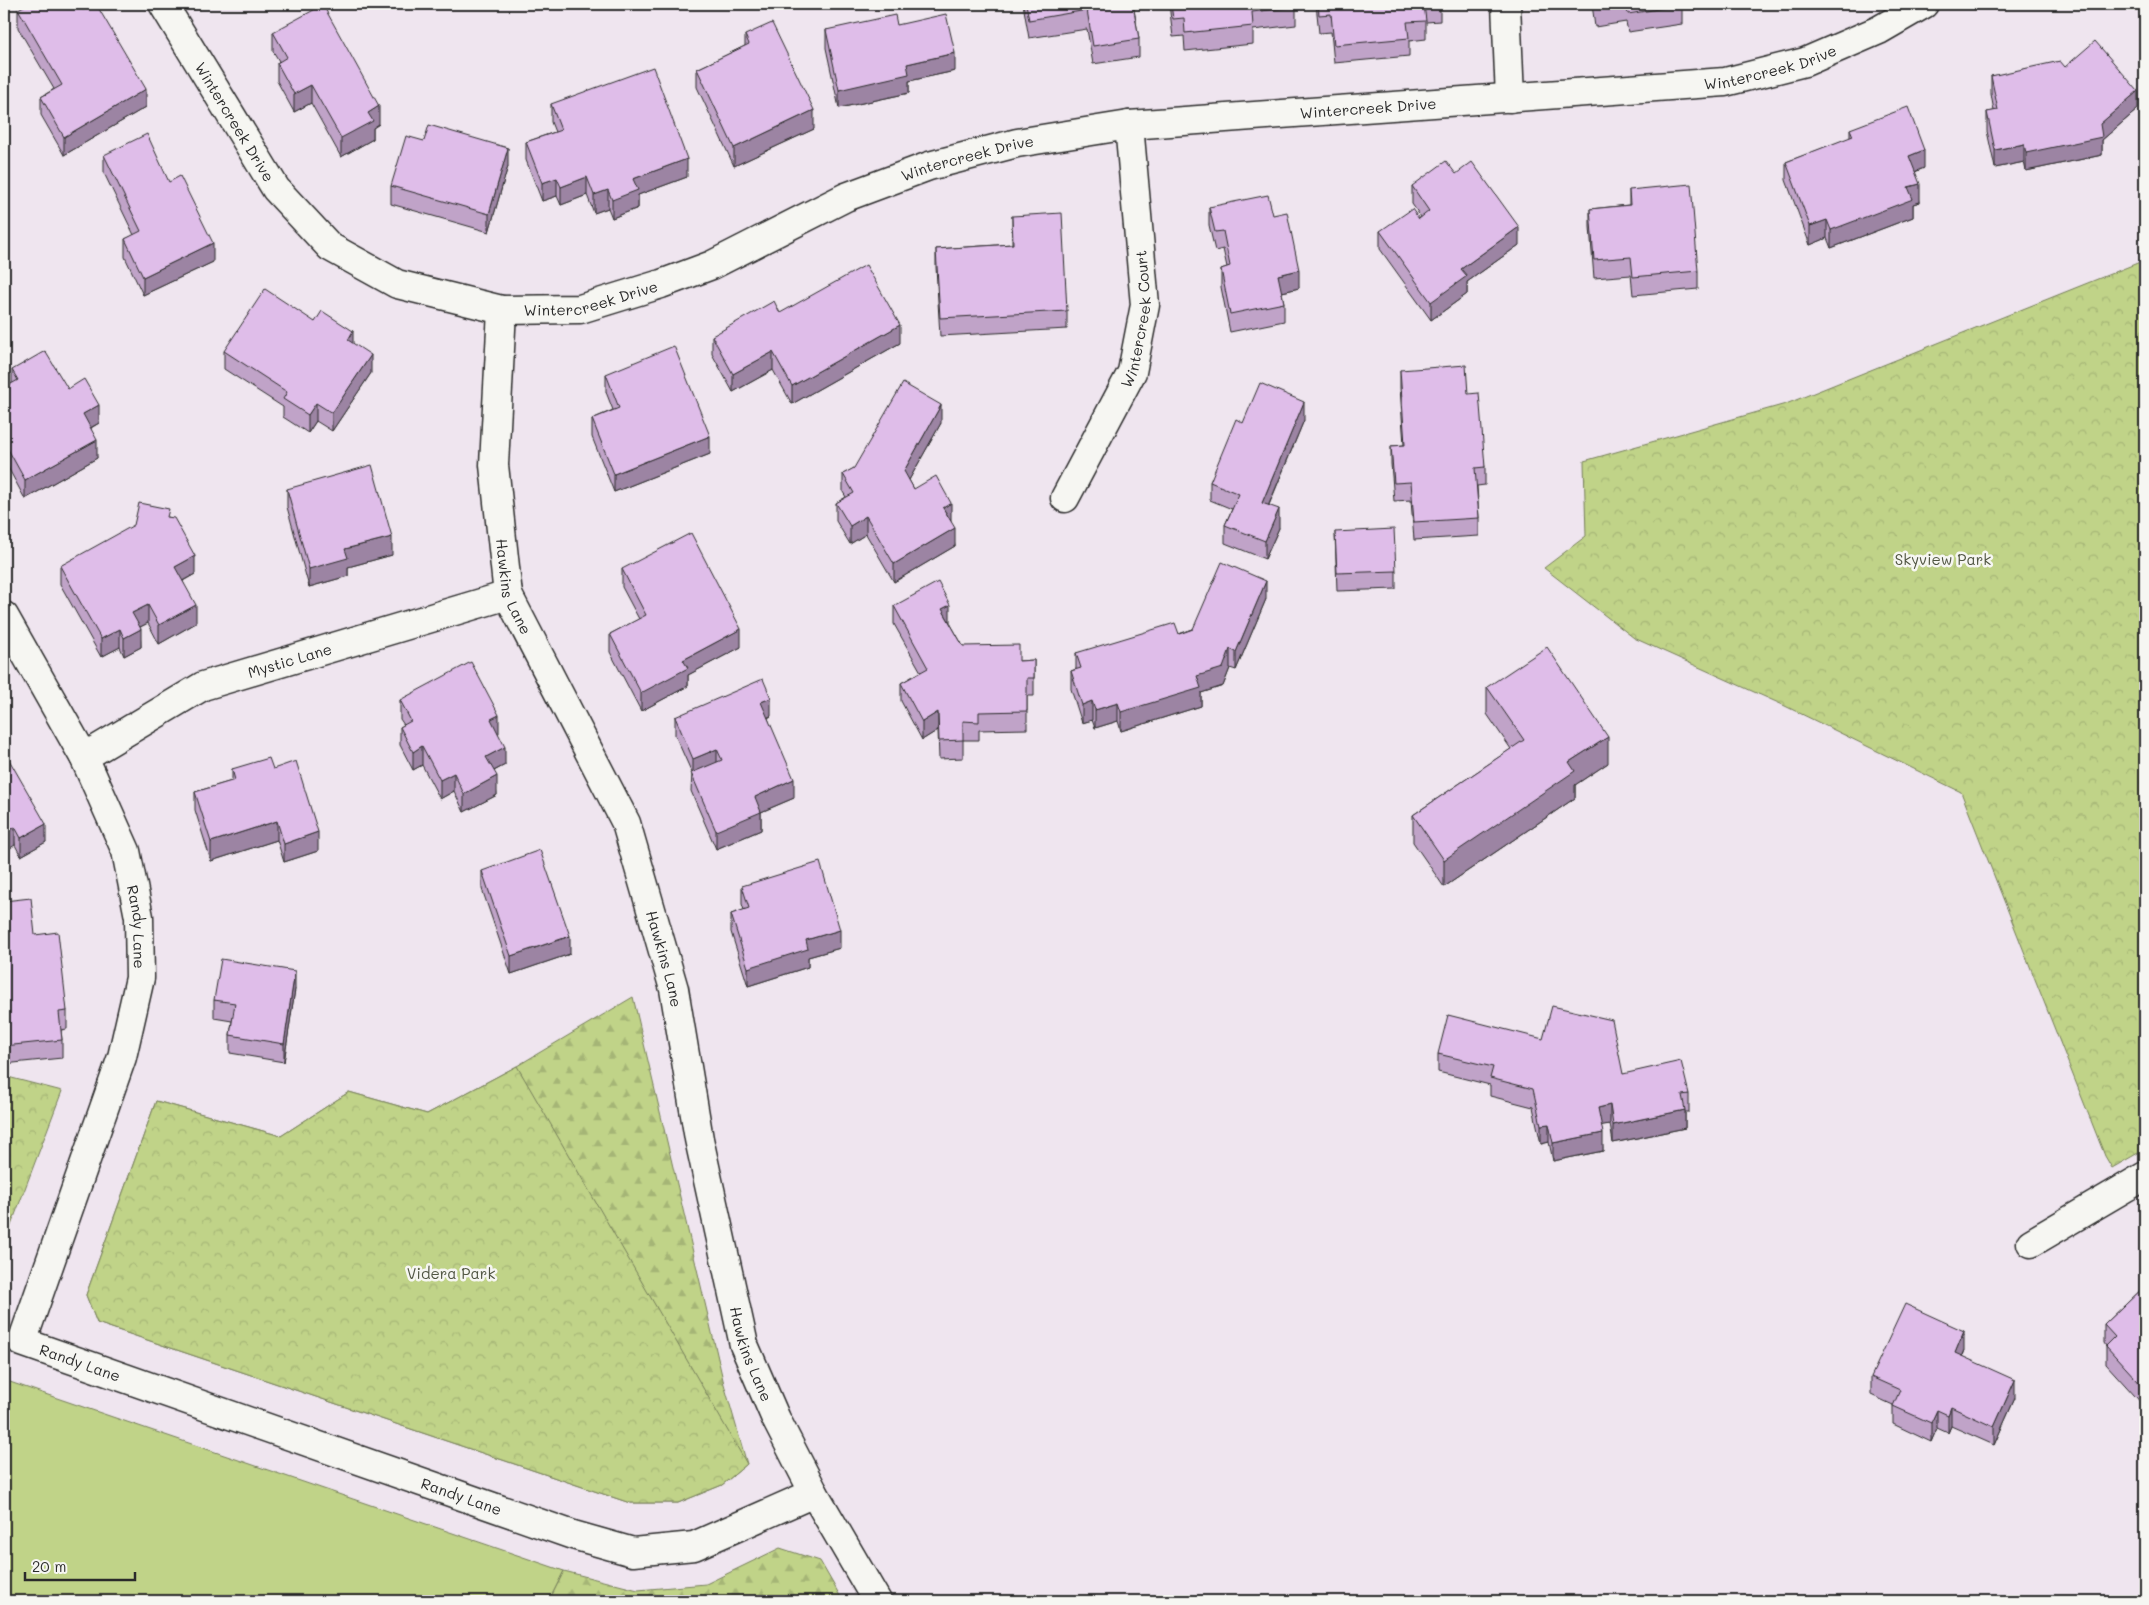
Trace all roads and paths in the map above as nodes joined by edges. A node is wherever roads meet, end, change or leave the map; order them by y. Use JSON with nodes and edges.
{"nodes":[{"id":1,"x":163,"y":4,"type":"edge"},
{"id":2,"x":1506,"y":4,"type":"edge"},
{"id":3,"x":1924,"y":4,"type":"edge"},
{"id":4,"x":1510,"y":98,"type":"junction"},
{"id":5,"x":1129,"y":125,"type":"junction"},
{"id":6,"x":502,"y":310,"type":"junction"},
{"id":7,"x":1065,"y":498,"type":"dead end"},
{"id":8,"x":508,"y":595,"type":"junction"},
{"id":9,"x":4,"y":616,"type":"edge"},
{"id":10,"x":84,"y":757,"type":"junction"},
{"id":11,"x":2145,"y":1176,"type":"edge"},
{"id":12,"x":2031,"y":1243,"type":"dead end"},
{"id":13,"x":814,"y":1494,"type":"junction"},
{"id":14,"x":877,"y":1601,"type":"edge"}],
"edges":[{"from":1,"to":6,"type":"street","name":"Wintercreek Drive"},
{"from":2,"to":4,"type":"street"},
{"from":3,"to":4,"type":"street","name":"Wintercreek Drive"},
{"from":4,"to":5,"type":"street","name":"Wintercreek Drive"},
{"from":5,"to":6,"type":"street","name":"Wintercreek Drive"},
{"from":5,"to":7,"type":"street","name":"Wintercreek Court"},
{"from":6,"to":8,"type":"street","name":"Hawkins Lane"},
{"from":8,"to":10,"type":"street","name":"Mystic Lane"},
{"from":8,"to":13,"type":"street","name":"Hawkins Lane"},
{"from":9,"to":10,"type":"street","name":"Randy Lane"},
{"from":10,"to":13,"type":"street","name":"Randy Lane"},
{"from":11,"to":12,"type":"street"},
{"from":13,"to":14,"type":"street","name":"Hawkins Lane"}]}
